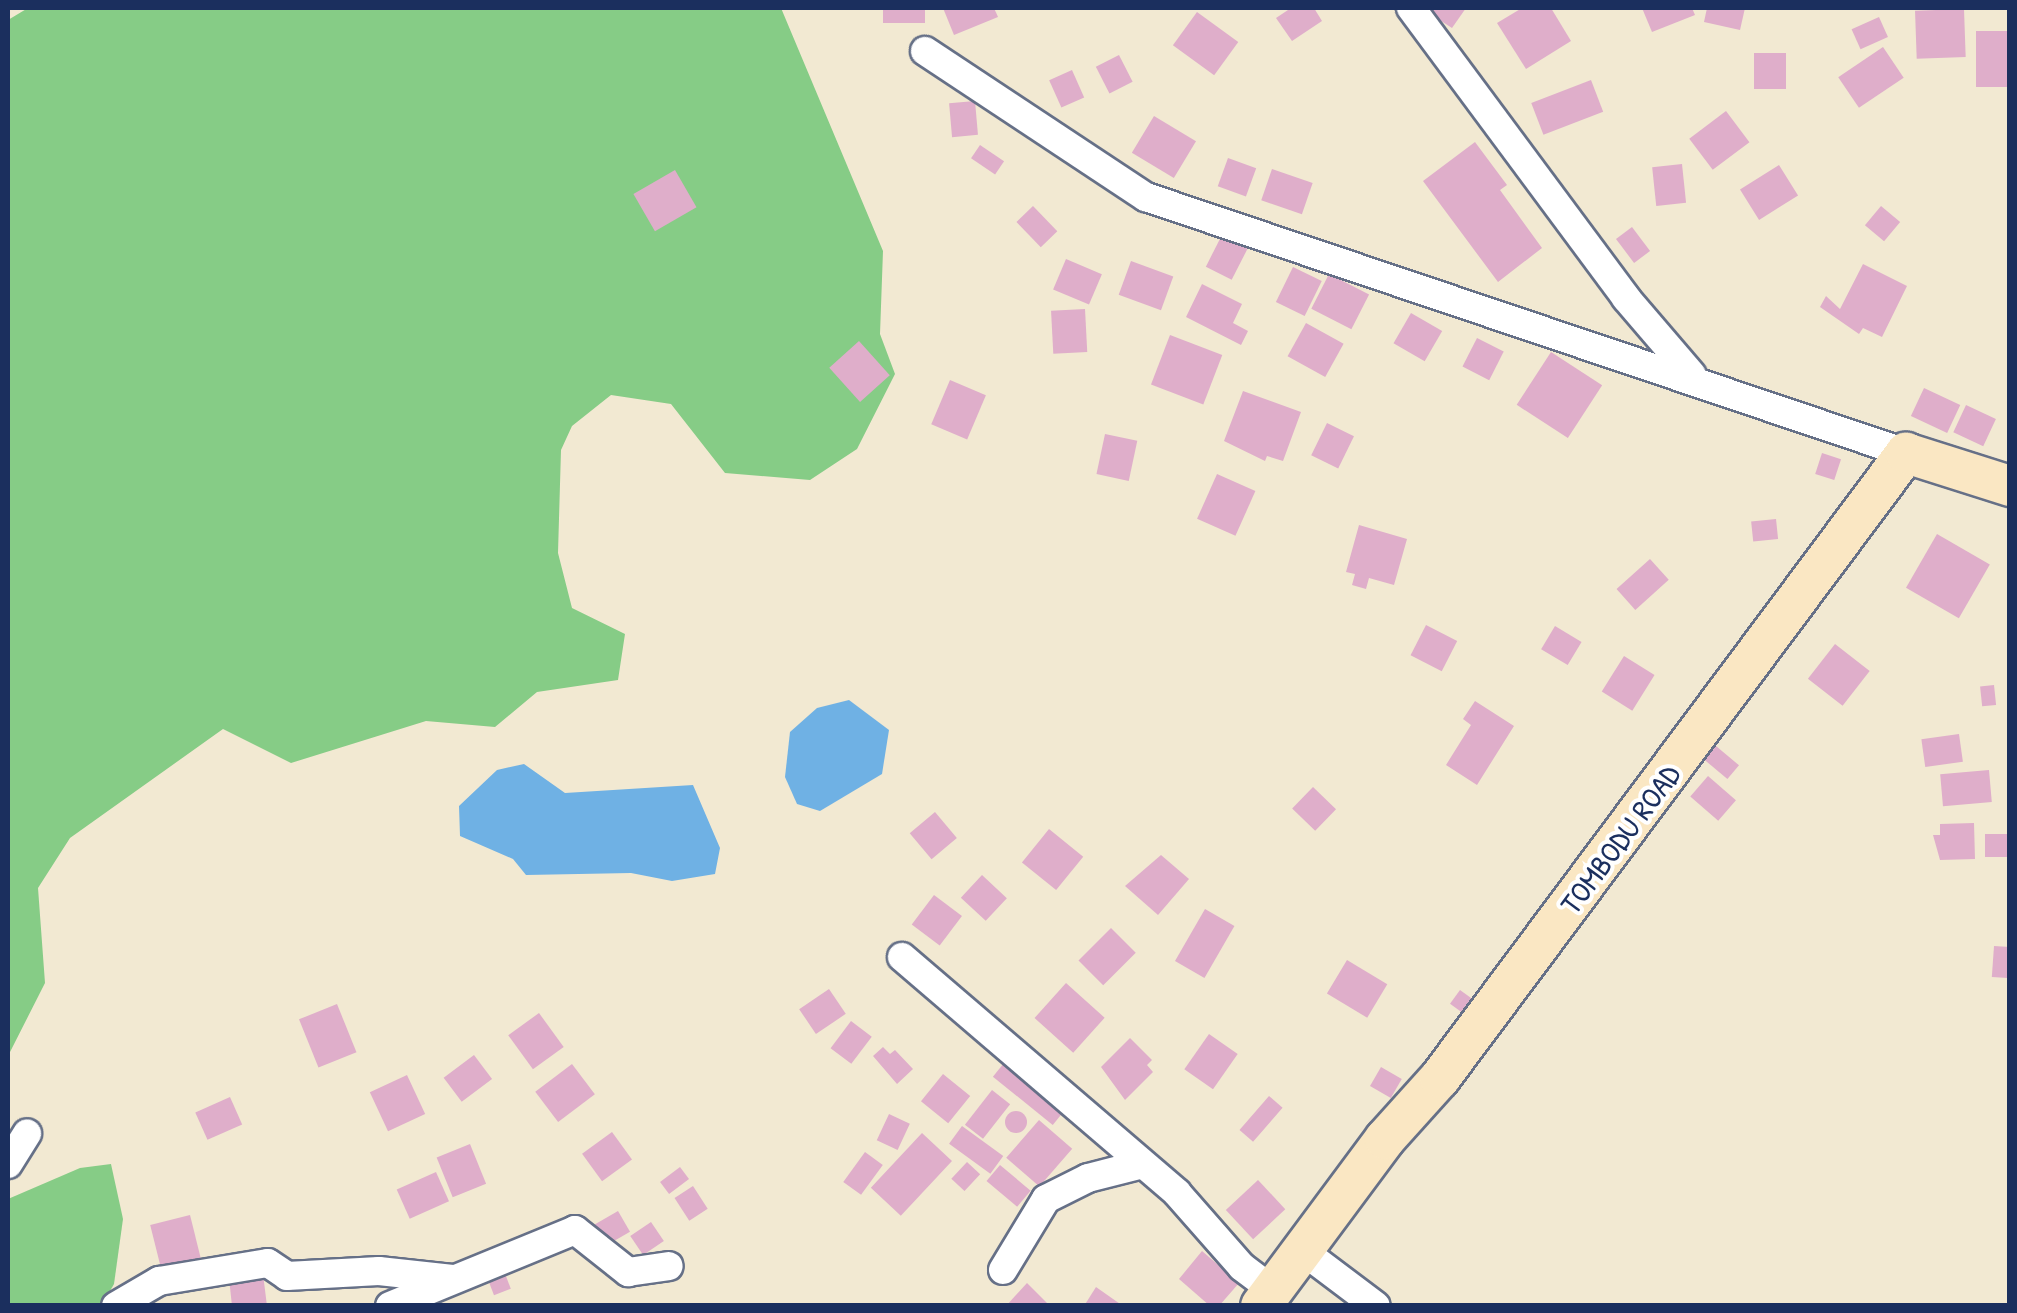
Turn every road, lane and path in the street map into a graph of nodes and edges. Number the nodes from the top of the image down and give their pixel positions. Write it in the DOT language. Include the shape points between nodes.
graph roads {
  1 [pos="1411,8"];
  2 [pos="925,50"];
  3 [pos="1694,376"];
  4 [pos="1906,452"];
  5 [pos="2005,477"];
  6 [pos="902,956"];
  7 [pos="27,1134"];
  8 [pos="8,1164"];
  9 [pos="1139,1164"];
  10 [pos="1303,1251"];
  11 [pos="668,1266"];
  12 [pos="1003,1270"];
  13 [pos="453,1280"];
  14 [pos="1266,1298"];
  15 [pos="116,1306"];
  16 [pos="390,1306"];
  17 [pos="1376,1306"];
  1 -- 3 [label="street" via="1626,298"];
  2 -- 3 [label="street" via="1146,197"];
  3 -- 4 [label="street"];
  4 -- 5 [label="main road"];
  4 -- 10 [label="main road, TOMBODU ROAD"];
  6 -- 9 [label="street"];
  7 -- 8 [label="street"];
  9 -- 12 [label="street" via="1088,1178 1046,1200"];
  9 -- 14 [label="street" via="1178,1192"];
  10 -- 14 [label="main road, TOMBODU ROAD"];
  10 -- 17 [label="street"];
  11 -- 13 [label="street" via="628,1272 575,1230"];
  13 -- 15 [label="street" via="379,1271 287,1276 268,1264 158,1281"];
  13 -- 16 [label="street"];
}
